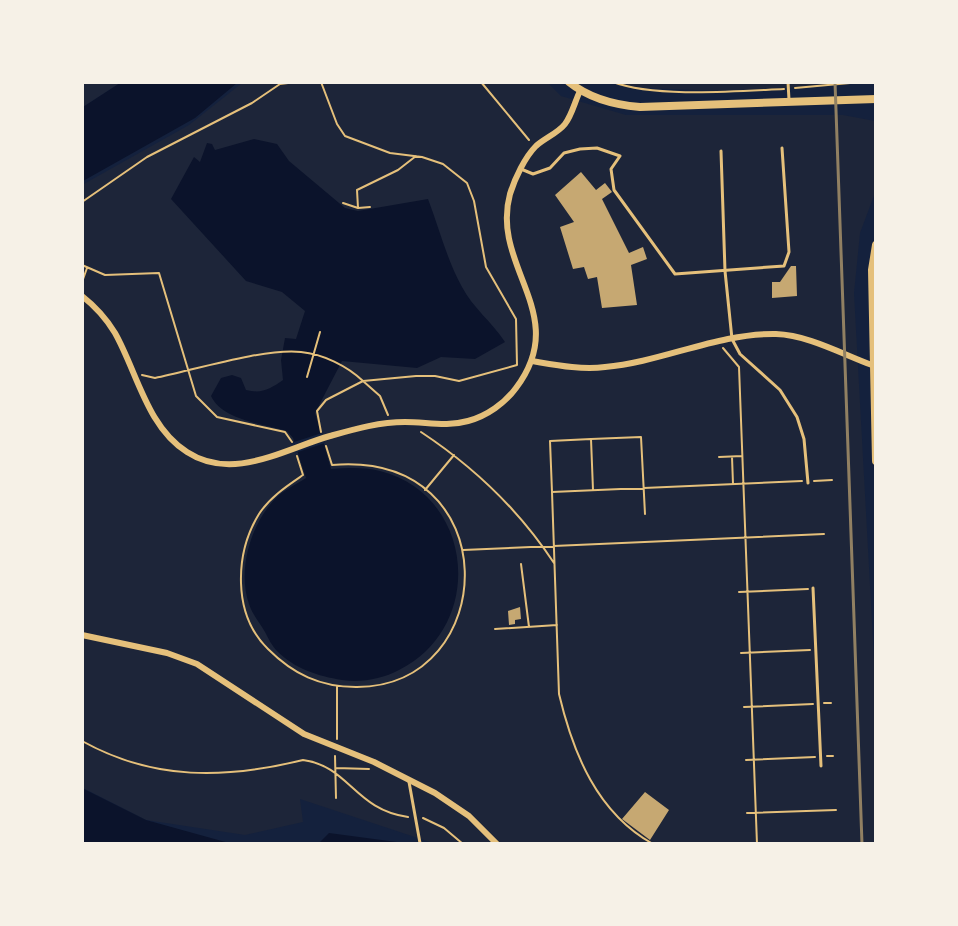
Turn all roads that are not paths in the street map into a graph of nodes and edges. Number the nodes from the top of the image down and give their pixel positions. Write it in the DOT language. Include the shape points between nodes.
graph roads {
  1 [pos="569,82"];
  2 [pos="788,82"];
  3 [pos="580,91"];
  4 [pos="876,93"];
  5 [pos="860,99"];
  6 [pos="876,100"];
  7 [pos="789,102"];
  8 [pos="782,148"];
  9 [pos="721,151"];
  10 [pos="521,169"];
  11 [pos="876,245"];
  12 [pos="725,271"];
  13 [pos="874,293"];
  14 [pos="82,296"];
  15 [pos="732,339"];
  16 [pos="532,361"];
  17 [pos="872,365"];
  18 [pos="876,460"];
  19 [pos="808,482"];
  20 [pos="813,588"];
  21 [pos="82,635"];
  22 [pos="821,766"];
  23 [pos="409,780"];
  24 [pos="420,843"];
  25 [pos="497,843"];
  1 -- 3 [label="main road"];
  2 -- 7 [label="lane"];
  3 -- 7 [label="main road" via="609,102 640,107"];
  3 -- 10 [label="street" via="565,124 535,147"];
  4 -- 5 [label="main road"];
  5 -- 6 [label="main road"];
  5 -- 7 [label="main road"];
  8 -- 12 [label="lane" via="789,252 784,266"];
  9 -- 12 [label="lane"];
  10 -- 12 [label="lane" via="533,174 550,168 564,153 580,149 597,148 620,156 611,170 614,190 675,274"];
  10 -- 16 [label="street" via="510,194 507,219 510,247 534,306 536,334"];
  11 -- 13 [label="main road"];
  12 -- 15 [label="lane"];
  13 -- 17 [label="main road"];
  14 -- 16 [label="street" via="99,310 115,333 155,418 187,453 206,461 234,465 257,461 374,424 445,425 470,421 493,410 511,395"];
  15 -- 16 [label="street" via="608,367"];
  15 -- 17 [label="street" via="776,334 798,337"];
  15 -- 19 [label="lane" via="740,354 780,390 797,417 804,439"];
  17 -- 18 [label="main road"];
  20 -- 22 [label="lane"];
  21 -- 23 [label="street" via="167,653 198,664 304,734"];
  23 -- 24 [label="lane"];
  23 -- 25 [label="street" via="469,816"];
}
